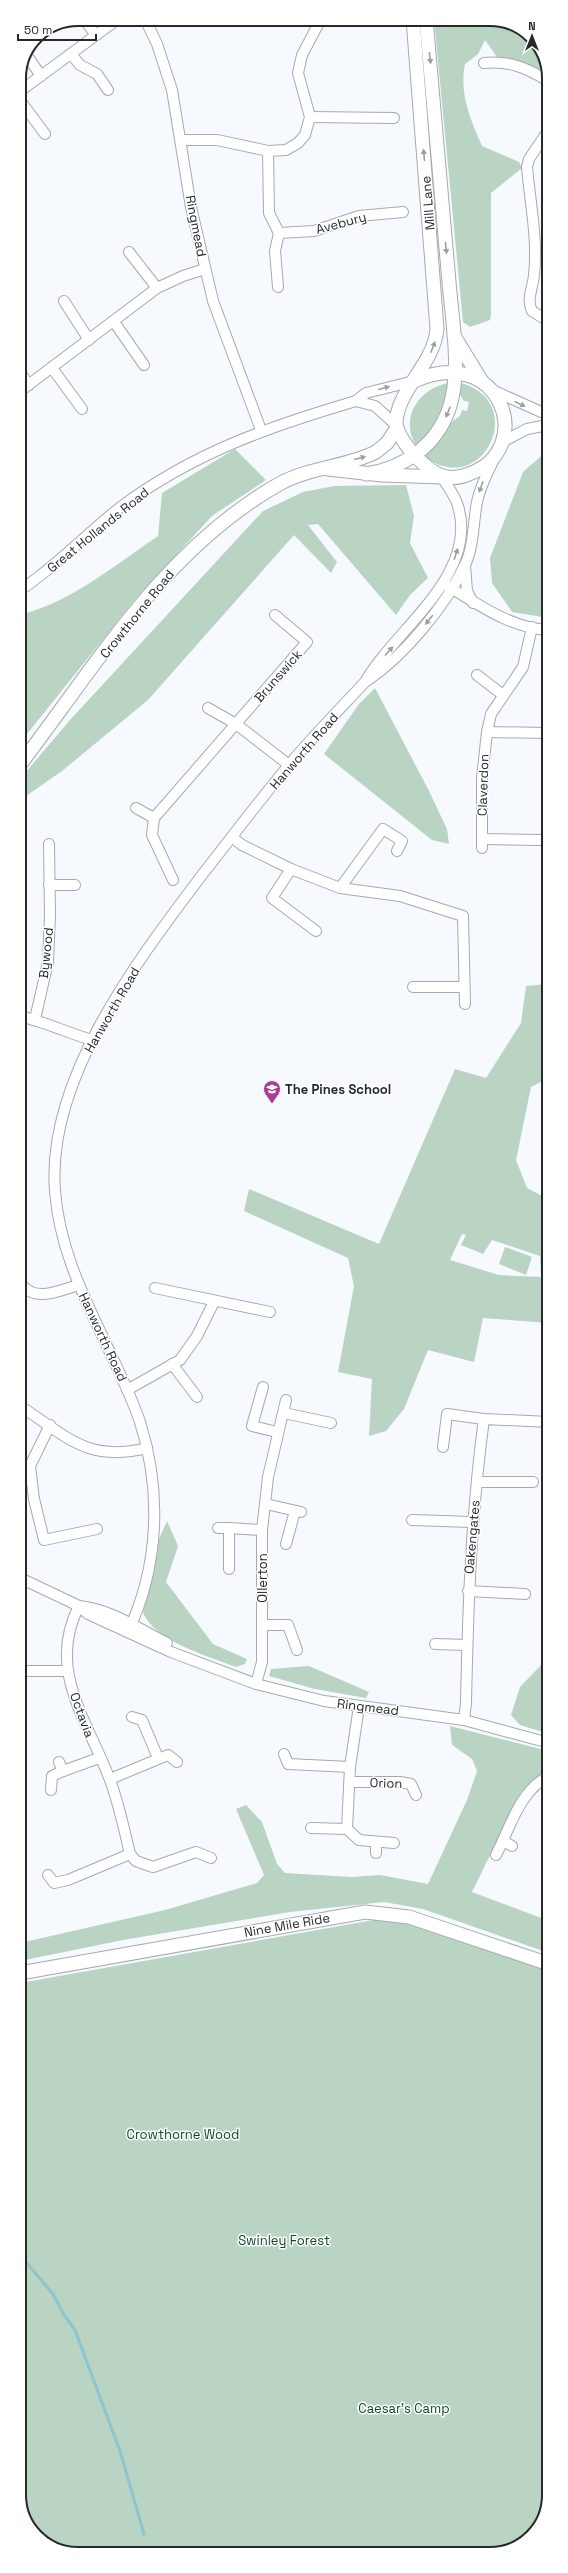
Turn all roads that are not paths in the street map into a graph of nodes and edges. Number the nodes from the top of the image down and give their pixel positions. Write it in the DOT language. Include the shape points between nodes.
graph roads {
  1 [pos="89,26"];
  2 [pos="107,26"];
  3 [pos="148,26"];
  4 [pos="318,26"];
  5 [pos="414,26"];
  6 [pos="427,26"];
  7 [pos="95,34"];
  8 [pos="70,54"];
  9 [pos="30,59"];
  10 [pos="484,63"];
  11 [pos="41,76"];
  12 [pos="542,78"];
  13 [pos="26,87"];
  14 [pos="108,90"];
  15 [pos="26,108"];
  16 [pos="310,117"];
  17 [pos="394,118"];
  18 [pos="45,134"];
  19 [pos="181,140"];
  20 [pos="542,140"];
  21 [pos="268,151"];
  22 [pos="403,212"];
  23 [pos="279,233"];
  24 [pos="129,252"];
  25 [pos="205,269"];
  26 [pos="278,287"];
  27 [pos="156,288"];
  28 [pos="64,301"];
  29 [pos="542,317"];
  30 [pos="114,322"];
  31 [pos="454,334"];
  32 [pos="90,340"];
  33 [pos="144,365"];
  34 [pos="52,368"];
  35 [pos="454,374"];
  36 [pos="481,380"];
  37 [pos="26,381"];
  38 [pos="414,381"];
  39 [pos="29,385"];
  40 [pos="26,387"];
  41 [pos="492,390"];
  42 [pos="356,401"];
  43 [pos="82,409"];
  44 [pos="542,413"];
  45 [pos="396,426"];
  46 [pos="542,426"];
  47 [pos="261,430"];
  48 [pos="502,442"];
  49 [pos="416,455"];
  50 [pos="495,456"];
  51 [pos="322,469"];
  52 [pos="366,474"];
  53 [pos="442,477"];
  54 [pos="465,565"];
  55 [pos="447,585"];
  56 [pos="26,586"];
  57 [pos="473,603"];
  58 [pos="274,615"];
  59 [pos="532,628"];
  60 [pos="542,629"];
  61 [pos="477,675"];
  62 [pos="503,695"];
  63 [pos="208,708"];
  64 [pos="236,724"];
  65 [pos="487,732"];
  66 [pos="542,733"];
  67 [pos="26,757"];
  68 [pos="289,765"];
  69 [pos="136,808"];
  70 [pos="154,818"];
  71 [pos="232,837"];
  72 [pos="541,840"];
  73 [pos="49,844"];
  74 [pos="397,851"];
  75 [pos="291,870"];
  76 [pos="173,880"];
  77 [pos="49,885"];
  78 [pos="75,885"];
  79 [pos="340,888"];
  80 [pos="316,930"];
  81 [pos="413,987"];
  82 [pos="464,987"];
  83 [pos="465,1004"];
  84 [pos="26,1017"];
  85 [pos="35,1019"];
  86 [pos="92,1040"];
  87 [pos="78,1285"];
  88 [pos="26,1287"];
  89 [pos="156,1288"];
  90 [pos="214,1302"];
  91 [pos="270,1312"];
  92 [pos="172,1364"];
  93 [pos="263,1387"];
  94 [pos="127,1390"];
  95 [pos="197,1398"];
  96 [pos="286,1400"];
  97 [pos="26,1410"];
  98 [pos="284,1413"];
  99 [pos="484,1419"];
  100 [pos="542,1422"];
  101 [pos="331,1423"];
  102 [pos="50,1425"];
  103 [pos="277,1432"];
  104 [pos="443,1447"];
  105 [pos="147,1448"];
  106 [pos="30,1479"];
  107 [pos="26,1480"];
  108 [pos="477,1482"];
  109 [pos="533,1482"];
  110 [pos="266,1504"];
  111 [pos="412,1520"];
  112 [pos="472,1522"];
  113 [pos="218,1528"];
  114 [pos="229,1528"];
  115 [pos="97,1529"];
  116 [pos="262,1530"];
  117 [pos="286,1544"];
  118 [pos="229,1570"];
  119 [pos="26,1581"];
  120 [pos="468,1591"];
  121 [pos="525,1594"];
  122 [pos="79,1606"];
  123 [pos="262,1626"];
  124 [pos="130,1628"];
  125 [pos="435,1644"];
  126 [pos="467,1645"];
  127 [pos="297,1650"];
  128 [pos="26,1671"];
  129 [pos="68,1671"];
  130 [pos="256,1684"];
  131 [pos="359,1706"];
  132 [pos="132,1717"];
  133 [pos="464,1720"];
  134 [pos="542,1741"];
  135 [pos="284,1754"];
  136 [pos="99,1758"];
  137 [pos="158,1758"];
  138 [pos="177,1762"];
  139 [pos="350,1767"];
  140 [pos="110,1779"];
  141 [pos="542,1779"];
  142 [pos="350,1782"];
  143 [pos="51,1790"];
  144 [pos="416,1795"];
  145 [pos="311,1828"];
  146 [pos="347,1830"];
  147 [pos="376,1843"];
  148 [pos="394,1843"];
  149 [pos="376,1853"];
  150 [pos="130,1854"];
  151 [pos="496,1855"];
  152 [pos="211,1858"];
  153 [pos="48,1875"];
  154 [pos="542,1962"];
  155 [pos="26,1972"];
  1 -- 7 [label="street"];
  2 -- 7 [label="street"];
  3 -- 19 [label="street, Ringmead" via="172,90"];
  4 -- 16 [label="street" via="302,55 298,73"];
  38 -- 5 [label="main road, Mill Lane, one-way" via="433,346 437,321"];
  6 -- 31 [label="main road, Mill Lane, one-way"];
  7 -- 8 [label="street"];
  8 -- 11 [label="street"];
  8 -- 14 [label="street" via="80,65 97,74"];
  9 -- 11 [label="street"];
  10 -- 12 [label="street" via="500,61 522,67"];
  11 -- 13 [label="street"];
  15 -- 18 [label="street"];
  16 -- 17 [label="street"];
  16 -- 21 [label="street" via="306,135 298,143 286,150"];
  19 -- 21 [label="street" via="217,140"];
  19 -- 25 [label="street, Ringmead" via="191,207"];
  20 -- 29 [label="street" via="527,167 534,250 534,276 529,300 532,311"];
  21 -- 23 [label="street" via="269,213"];
  22 -- 23 [label="street, Avebury" via="359,216 314,230"];
  23 -- 26 [label="street" via="275,251"];
  24 -- 27 [label="street"];
  25 -- 27 [label="street"];
  25 -- 47 [label="street, Ringmead" via="221,326"];
  27 -- 30 [label="street"];
  28 -- 32 [label="street"];
  30 -- 32 [label="street"];
  30 -- 33 [label="street"];
  31 -- 35 [label="main road, Mill Lane"];
  31 -- 36 [label="main road, Mill Lane"];
  32 -- 34 [label="street"];
  34 -- 39 [label="street"];
  34 -- 43 [label="street"];
  35 -- 36 [label="main road" via="470,375"];
  35 -- 38 [label="main road"];
  35 -- 49 [label="main road, Mill Lane, one-way" via="453,396 445,419 431,440"];
  36 -- 41 [label="main road"];
  37 -- 39 [label="street"];
  42 -- 38 [label="street, Great Hollands Road, one-way" via="366,393"];
  38 -- 45 [label="main road, Mill Lane" via="400,407"];
  39 -- 40 [label="street"];
  41 -- 44 [label="street, one-way"];
  41 -- 48 [label="main road" via="504,414"];
  42 -- 45 [label="street" via="375,406"];
  42 -- 47 [label="street, Great Hollands Road"];
  45 -- 49 [label="main road"];
  51 -- 45 [label="main road, Crowthorne Road, one-way" via="376,452 387,443"];
  46 -- 48 [label="street" via="527,429"];
  47 -- 56 [label="street, Great Hollands Road" via="200,457 164,478 122,507"];
  48 -- 50 [label="main road"];
  49 -- 52 [label="main road, Crowthorne Road" via="391,469"];
  49 -- 53 [label="main road"];
  50 -- 53 [label="main road, Crowthorne Road" via="471,474"];
  50 -- 54 [label="street, Hanworth Road, one-way" via="478,497 471,546"];
  51 -- 52 [label="main road, Crowthorne Road"];
  51 -- 67 [label="main road, Crowthorne Road" via="292,478 258,496 218,525 171,570 135,613"];
  52 -- 53 [label="main road, Crowthorne Road"];
  55 -- 53 [label="street, Hanworth Road, one-way" via="460,530 457,504"];
  54 -- 55 [label="street, Hanworth Road"];
  54 -- 57 [label="street" via="468,591"];
  55 -- 57 [label="street"];
  55 -- 68 [label="street, Hanworth Road" via="373,668 365,682"];
  57 -- 59 [label="street"];
  58 -- 64 [label="street, Brunswick" via="307,642"];
  59 -- 60 [label="street"];
  59 -- 62 [label="street, Claverdon" via="523,667"];
  61 -- 62 [label="street"];
  62 -- 65 [label="street, Claverdon" via="491,714"];
  63 -- 64 [label="street"];
  64 -- 68 [label="street"];
  64 -- 70 [label="street, Brunswick"];
  65 -- 66 [label="street"];
  65 -- 72 [label="street, Claverdon" via="482,778 482,843"];
  68 -- 71 [label="street, Hanworth Road"];
  69 -- 70 [label="street"];
  70 -- 76 [label="street" via="152,835"];
  71 -- 75 [label="street" via="242,845"];
  71 -- 86 [label="street, Hanworth Road" via="154,938"];
  73 -- 77 [label="street, Bywood"];
  74 -- 79 [label="street" via="402,842 383,829"];
  75 -- 79 [label="street"];
  75 -- 80 [label="street" via="272,898"];
  77 -- 78 [label="street"];
  77 -- 85 [label="street, Bywood" via="48,962"];
  79 -- 82 [label="street" via="400,896 467,917"];
  81 -- 82 [label="street"];
  82 -- 83 [label="street"];
  84 -- 85 [label="street"];
  85 -- 86 [label="street"];
  86 -- 87 [label="street, Hanworth Road" via="65,1104 54,1176 61,1233"];
  87 -- 88 [label="street" via="46,1295"];
  87 -- 94 [label="street, Hanworth Road"];
  89 -- 90 [label="street"];
  90 -- 91 [label="street"];
  90 -- 92 [label="street" via="197,1336 180,1360"];
  92 -- 94 [label="street"];
  92 -- 95 [label="street"];
  93 -- 103 [label="street" via="252,1426"];
  94 -- 105 [label="street, Hanworth Road"];
  96 -- 98 [label="street, Ollerton"];
  97 -- 102 [label="street"];
  98 -- 101 [label="street"];
  98 -- 103 [label="street, Ollerton"];
  99 -- 100 [label="street"];
  99 -- 104 [label="street" via="447,1414"];
  99 -- 108 [label="street, Oakengates"];
  102 -- 105 [label="street" via="74,1442 105,1454 128,1453"];
  102 -- 106 [label="street" via="30,1466"];
  103 -- 110 [label="street, Ollerton"];
  105 -- 124 [label="street, Hanworth Road" via="154,1504 153,1553 144,1594"];
  106 -- 107 [label="street"];
  106 -- 115 [label="street" via="44,1540"];
  108 -- 109 [label="street"];
  108 -- 112 [label="street, Oakengates"];
  110 -- 116 [label="street, Ollerton"];
  110 -- 117 [label="street, Ollerton" via="298,1511"];
  111 -- 112 [label="street"];
  112 -- 120 [label="street, Oakengates"];
  113 -- 114 [label="street"];
  114 -- 116 [label="street"];
  114 -- 118 [label="street"];
  116 -- 123 [label="street, Ollerton"];
  119 -- 122 [label="street, Ringmead"];
  120 -- 121 [label="street"];
  120 -- 126 [label="street, Oakengates"];
  122 -- 124 [label="street, Ringmead" via="88,1614"];
  122 -- 129 [label="street, Octavia" via="68,1630"];
  123 -- 127 [label="street" via="288,1625"];
  123 -- 130 [label="street, Ollerton" via="262,1662"];
  124 -- 130 [label="street, Ringmead" via="171,1652"];
  125 -- 126 [label="street"];
  126 -- 133 [label="street, Oakengates"];
  128 -- 129 [label="street"];
  129 -- 136 [label="street, Octavia" via="80,1716"];
  130 -- 131 [label="street, Ringmead" via="324,1701"];
  131 -- 133 [label="street, Ringmead"];
  131 -- 139 [label="street"];
  132 -- 137 [label="street" via="142,1720"];
  133 -- 134 [label="street, Ringmead"];
  135 -- 139 [label="street" via="288,1764"];
  136 -- 140 [label="street, Octavia"];
  136 -- 143 [label="street" via="61,1766 52,1776"];
  137 -- 138 [label="street" via="168,1756"];
  137 -- 140 [label="street"];
  139 -- 142 [label="street"];
  140 -- 150 [label="street, Octavia"];
  141 -- 151 [label="street" via="531,1788 508,1843"];
  142 -- 144 [label="street, Orion" via="411,1784"];
  142 -- 146 [label="street"];
  145 -- 146 [label="street"];
  146 -- 147 [label="street" via="359,1840"];
  147 -- 148 [label="street"];
  147 -- 149 [label="street"];
  150 -- 152 [label="street" via="136,1861 153,1867 196,1852"];
  150 -- 153 [label="street" via="68,1880 54,1883"];
  154 -- 155 [label="main road, Nine Mile Ride" via="409,1917 365,1912"];
}
